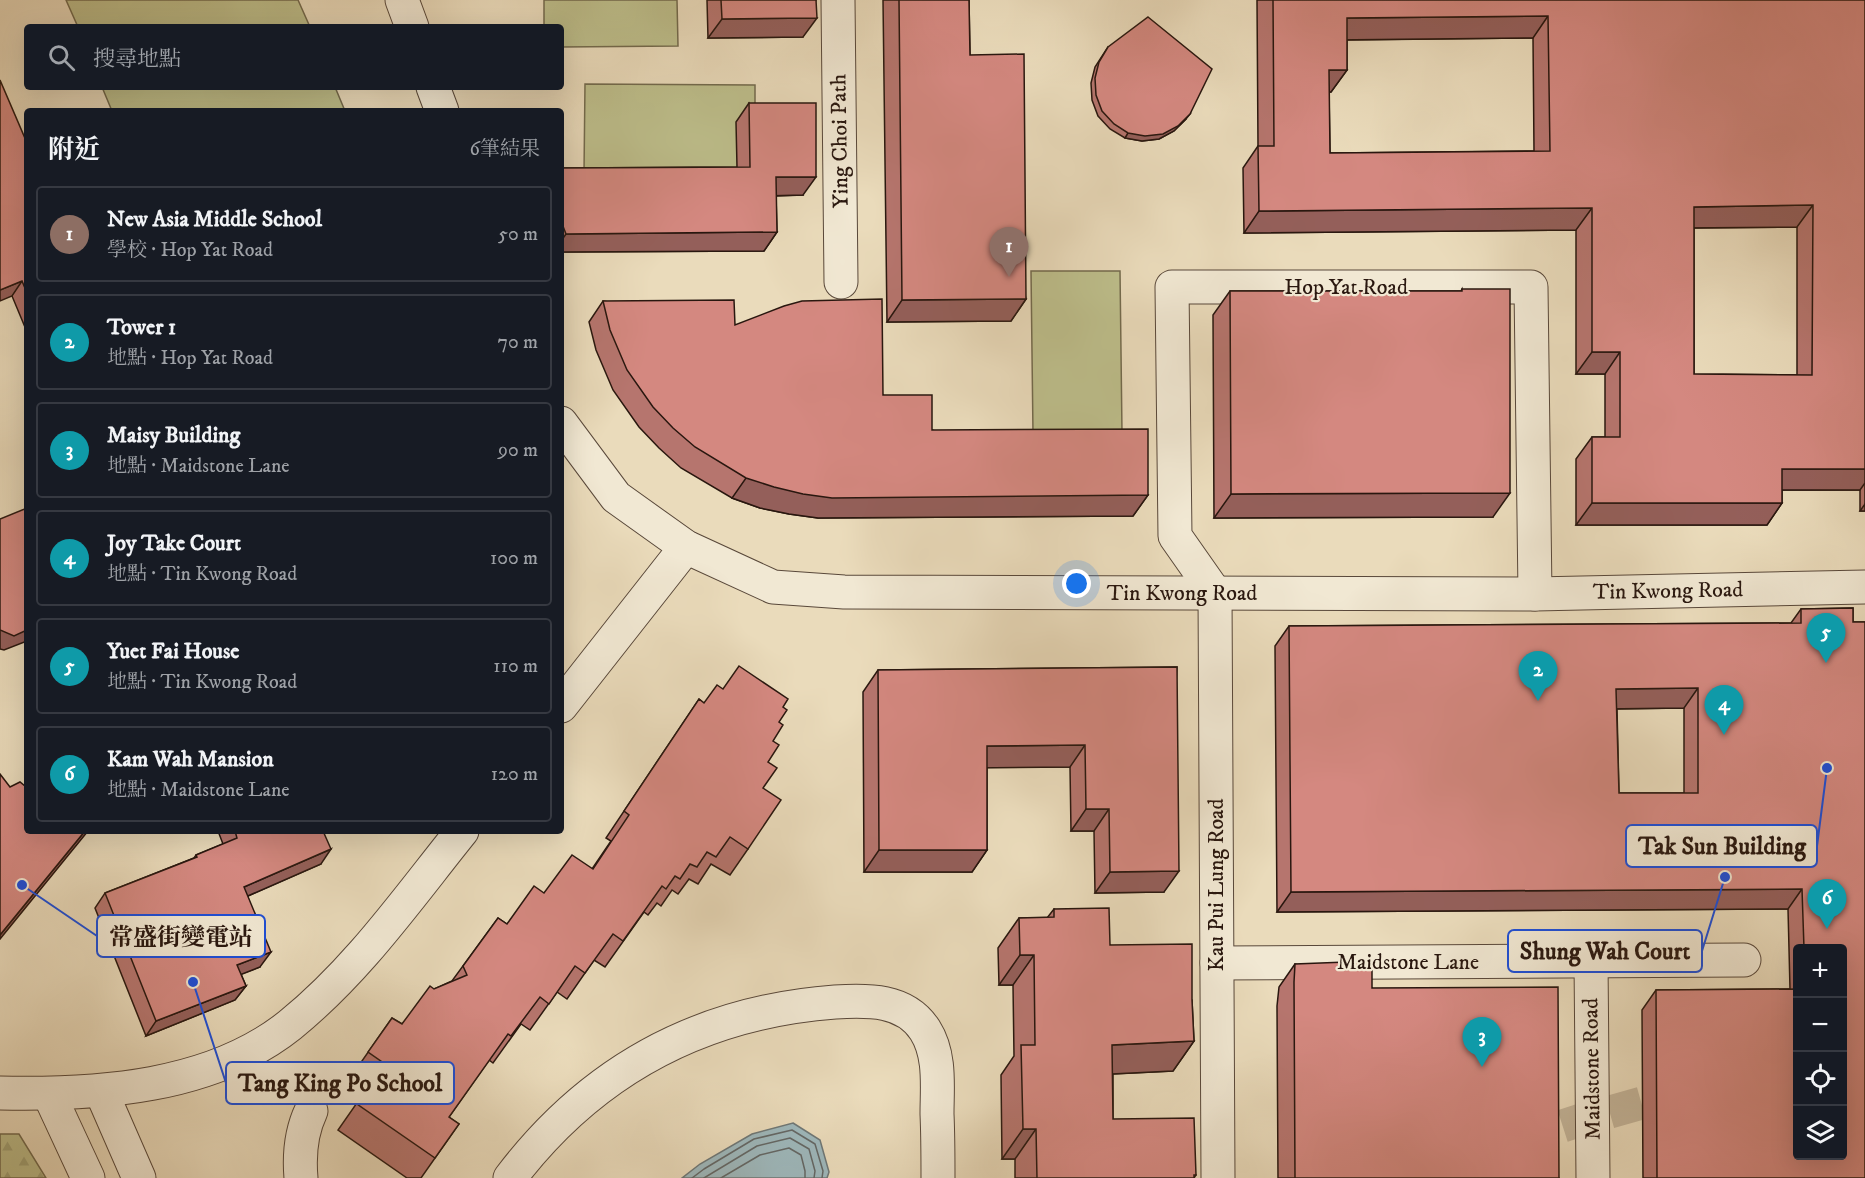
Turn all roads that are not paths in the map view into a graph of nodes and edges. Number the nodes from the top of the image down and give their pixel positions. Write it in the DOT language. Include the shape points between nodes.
graph roads {
  1 [pos="402,0"];
  2 [pos="838,0"];
  3 [pos="411,24"];
  4 [pos="434,90"];
  5 [pos="441,108"];
  6 [pos="842,282"];
  7 [pos="564,427"];
  8 [pos="687,547"];
  9 [pos="1865,587"];
  10 [pos="1215,593"];
  11 [pos="1535,594"];
  12 [pos="564,702"];
  13 [pos="460,834"];
  14 [pos="1744,960"];
  15 [pos="1592,961"];
  16 [pos="1217,963"];
  17 [pos="101,1091"];
  18 [pos="0,1093"];
  19 [pos="49,1094"];
  20 [pos="311,1111"];
  21 [pos="88,1178"];
  22 [pos="139,1178"];
  23 [pos="301,1178"];
  24 [pos="510,1178"];
  25 [pos="938,1178"];
  26 [pos="1218,1178"];
  27 [pos="1593,1178"];
  1 -- 3 [label="street"];
  2 -- 6 [label="street, Ying Choi Path"];
  4 -- 5 [label="street"];
  7 -- 8 [label="street, Tin Kwong Road" via="616,497"];
  8 -- 10 [label="street, Tin Kwong Road" via="773,587 844,592"];
  8 -- 12 [label="street"];
  9 -- 11 [label="street, Tin Kwong Road"];
  10 -- 11 [label="street, Tin Kwong Road"];
  10 -- 11 [label="street, Hop Yat Road" via="1175,536 1172,287 1531,287"];
  10 -- 16 [label="street, Kau Pui Lung Road"];
  13 -- 17 [label="street" via="367,950 289,1026 250,1051 205,1069"];
  14 -- 15 [label="street, Maidstone Lane"];
  15 -- 16 [label="street, Maidstone Lane"];
  15 -- 27 [label="street, Maidstone Road"];
  16 -- 26 [label="street, Kau Pui Lung Road"];
  17 -- 19 [label="street"];
  17 -- 22 [label="street"];
  18 -- 19 [label="street"];
  19 -- 21 [label="street"];
  20 -- 23 [label="street" via="304,1126"];
  24 -- 25 [label="street" via="573,1109 629,1066 659,1049 726,1022 772,1010 859,1000 899,1007 925,1029 933,1046 937,1068"];
}
